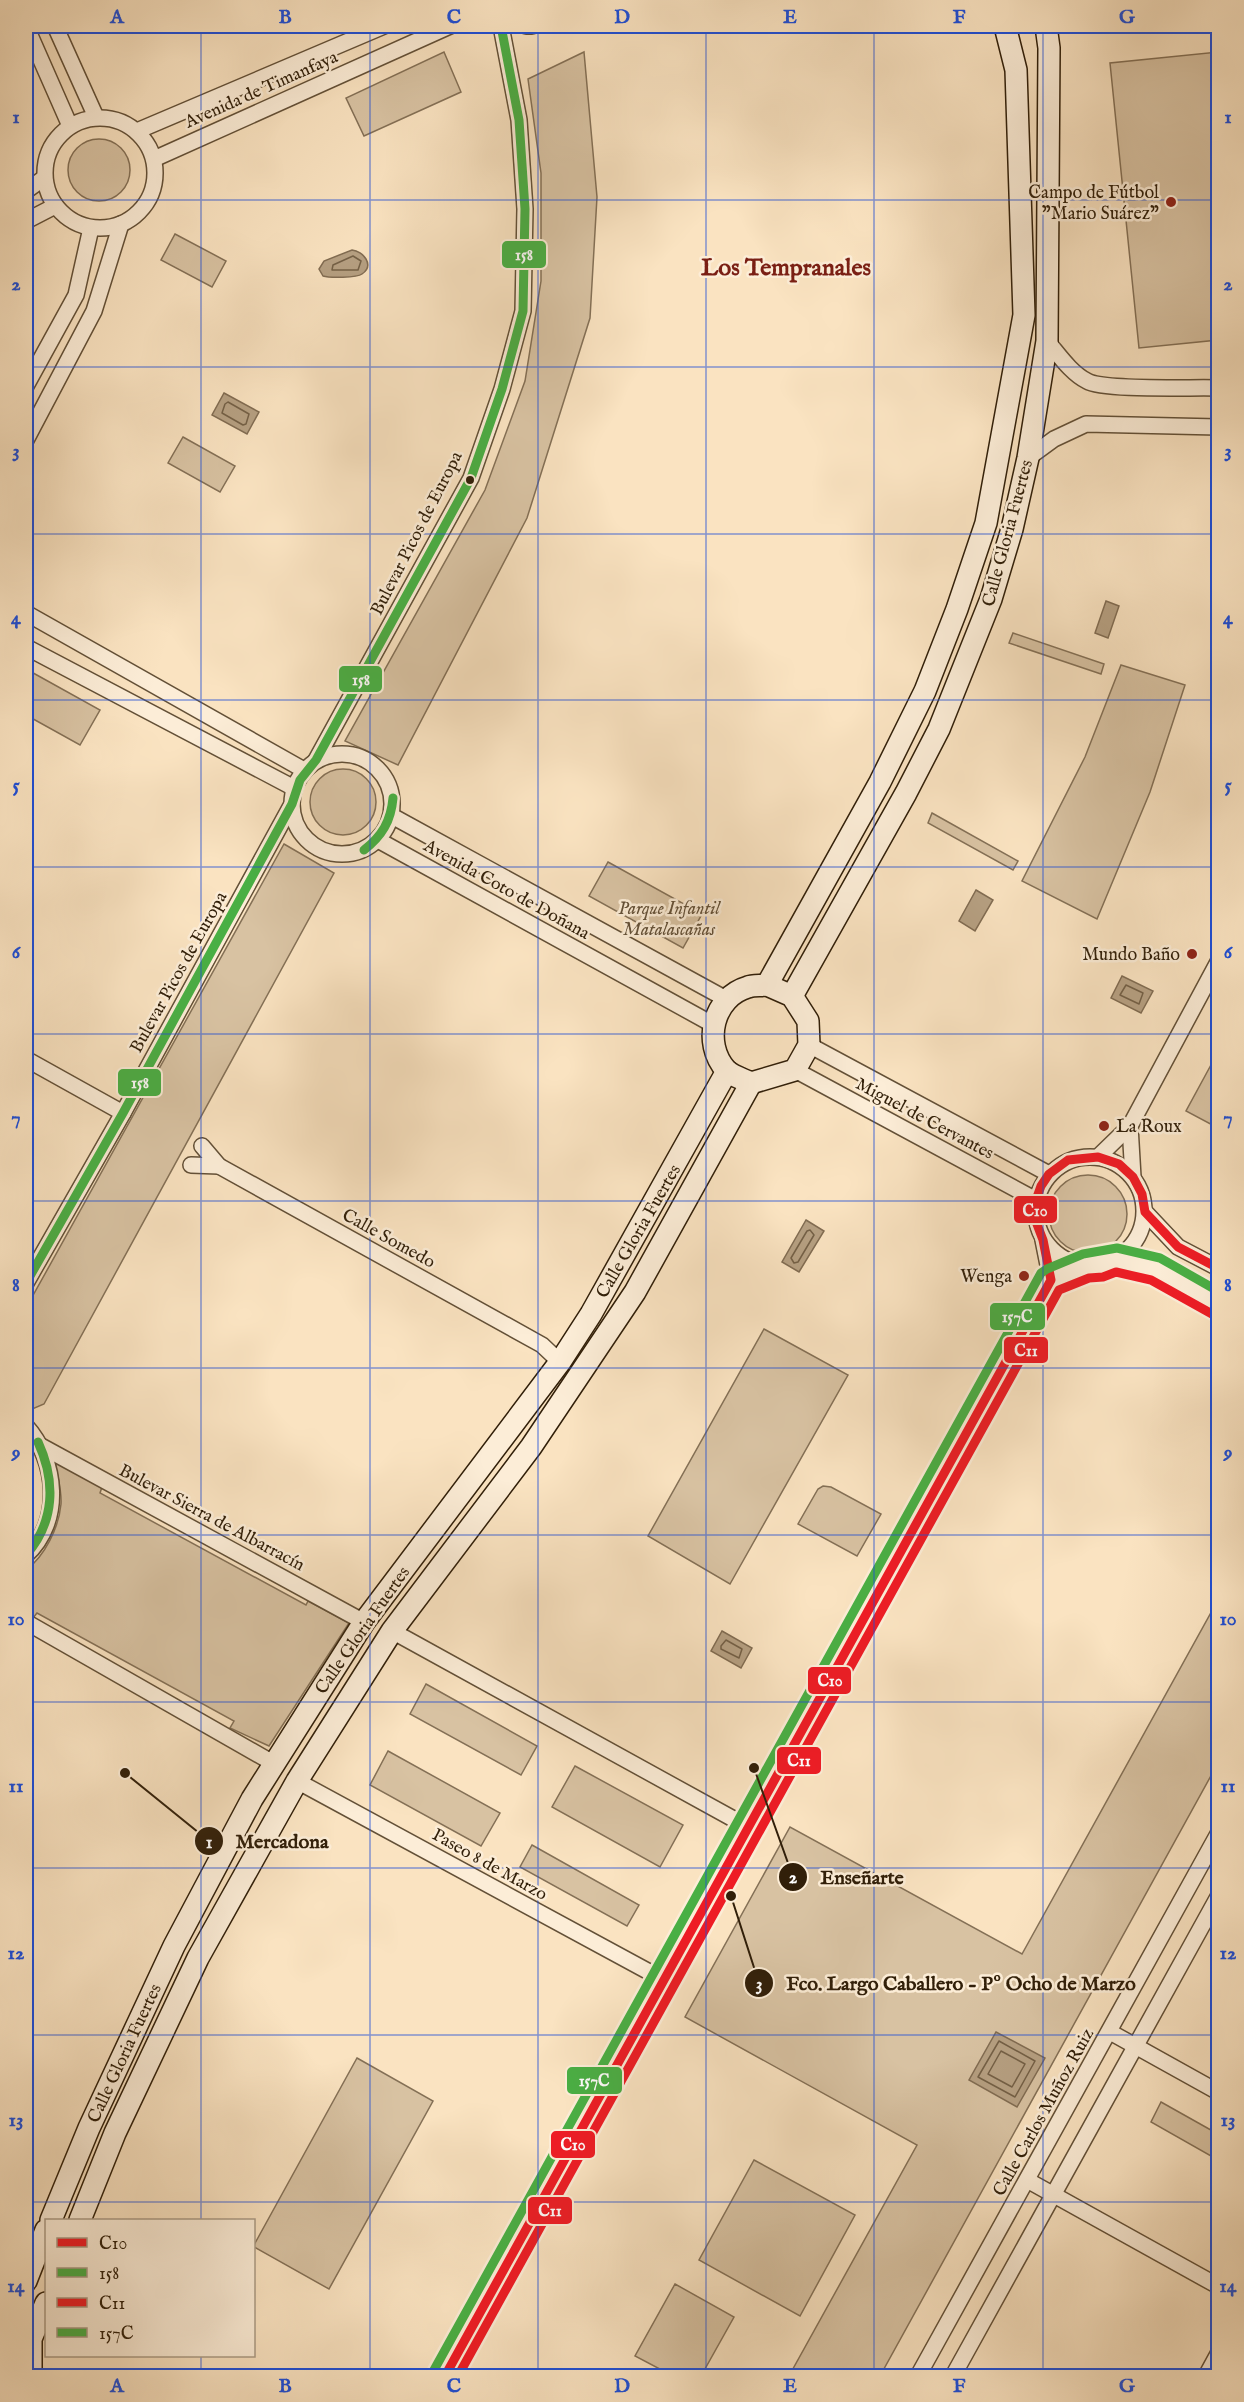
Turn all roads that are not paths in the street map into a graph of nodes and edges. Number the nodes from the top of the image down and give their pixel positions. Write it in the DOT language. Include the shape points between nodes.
graph roads {
  1 [pos="26,26"];
  2 [pos="56,26"];
  3 [pos="384,26"];
  4 [pos="450,26"];
  5 [pos="501,26"];
  6 [pos="526,26"];
  7 [pos="532,26"];
  8 [pos="1005,26"];
  9 [pos="1046,26"];
  10 [pos="96,117"];
  11 [pos="70,126"];
  12 [pos="138,131"];
  13 [pos="154,159"];
  14 [pos="44,178"];
  15 [pos="26,190"];
  16 [pos="55,206"];
  17 [pos="26,221"];
  18 [pos="121,224"];
  19 [pos="91,228"];
  20 [pos="1047,341"];
  21 [pos="26,387"];
  22 [pos="1218,388"];
  23 [pos="1218,427"];
  24 [pos="26,440"];
  25 [pos="1028,458"];
  26 [pos="26,613"];
  27 [pos="26,646"];
  28 [pos="310,765"];
  29 [pos="294,788"];
  30 [pos="292,804"];
  31 [pos="392,816"];
  32 [pos="378,840"];
  33 [pos="1218,962"];
  34 [pos="767,985"];
  35 [pos="792,996"];
  36 [pos="726,999"];
  37 [pos="712,1024"];
  38 [pos="809,1045"];
  39 [pos="26,1059"];
  40 [pos="795,1070"];
  41 [pos="727,1071"];
  42 [pos="751,1083"];
  43 [pos="123,1113"];
  44 [pos="1130,1126"];
  45 [pos="202,1146"];
  46 [pos="1098,1157"];
  47 [pos="191,1165"];
  48 [pos="219,1166"];
  49 [pos="1049,1174"];
  50 [pos="1133,1177"];
  51 [pos="1036,1200"];
  52 [pos="1145,1212"];
  53 [pos="1043,1240"];
  54 [pos="1115,1260"];
  55 [pos="1086,1266"];
  56 [pos="1218,1268"];
  57 [pos="1051,1280"];
  58 [pos="26,1283"];
  59 [pos="1218,1304"];
  60 [pos="572,1344"];
  61 [pos="542,1345"];
  62 [pos="560,1362"];
  63 [pos="26,1426"];
  64 [pos="41,1446"];
  65 [pos="26,1555"];
  66 [pos="26,1622"];
  67 [pos="364,1622"];
  68 [pos="392,1631"];
  69 [pos="273,1763"];
  70 [pos="297,1781"];
  71 [pos="748,1827"];
  72 [pos="1218,1834"];
  73 [pos="1218,1897"];
  74 [pos="664,1980"];
  75 [pos="1110,2032"];
  76 [pos="1136,2046"];
  77 [pos="1218,2092"];
  78 [pos="1028,2180"];
  79 [pos="1054,2194"];
  80 [pos="51,2219"];
  81 [pos="80,2219"];
  82 [pos="45,2233"];
  83 [pos="26,2281"];
  84 [pos="1218,2286"];
  85 [pos="45,2306"];
  86 [pos="1218,2354"];
  87 [pos="26,2373"];
  88 [pos="31,2376"];
  89 [pos="445,2376"];
  90 [pos="918,2376"];
  91 [pos="953,2376"];
  92 [pos="1206,2376"];
  1 -- 11 [label="street"];
  2 -- 10 [label="street"];
  3 -- 12 [label="street, Avenida de Timanfaya"];
  4 -- 13 [label="street, Avenida de Timanfaya"];
  5 -- 28 [label="street, Bulevar Picos de Europa" via="519,120 525,209 523,311 502,389 471,478"];
  6 -- 7 [label="street"];
  8 -- 34 [label="main road, Calle Gloria Fuertes" via="1016,70 1024,315 986,523 925,690 880,782"];
  9 -- 20 [label="main road, Calle Gloria Fuertes"];
  10 -- 11 [label="street"];
  10 -- 12 [label="street" via="118,120"];
  11 -- 14 [label="street" via="50,148"];
  12 -- 13 [label="street"];
  13 -- 18 [label="street" via="155,175 146,204"];
  14 -- 15 [label="street"];
  14 -- 16 [label="street"];
  16 -- 17 [label="street"];
  16 -- 19 [label="street" via="77,224"];
  18 -- 19 [label="street"];
  18 -- 24 [label="street" via="94,311"];
  19 -- 21 [label="street" via="76,295"];
  20 -- 22 [label="street" via="1088,382 1126,387"];
  20 -- 25 [label="main road, Calle Gloria Fuertes"];
  23 -- 25 [label="street" via="1086,424 1054,439"];
  25 -- 35 [label="main road, Calle Gloria Fuertes" via="992,599 939,729"];
  26 -- 28 [label="street"];
  27 -- 29 [label="street"];
  28 -- 29 [label="street"];
  28 -- 31 [label="street" via="346,753 380,769 393,798"];
  29 -- 30 [label="street"];
  30 -- 32 [label="street" via="299,830 317,848 339,854 364,850"];
  30 -- 43 [label="street, Bulevar Picos de Europa"];
  31 -- 32 [label="street"];
  31 -- 36 [label="street, Avenida Coto de Doñana"];
  32 -- 37 [label="street, Avenida Coto de Doñana"];
  33 -- 44 [label="street"];
  34 -- 35 [label="main road"];
  34 -- 36 [label="main road" via="748,987"];
  35 -- 38 [label="main road" via="808,1021"];
  36 -- 37 [label="main road"];
  37 -- 41 [label="main road" via="714,1052"];
  38 -- 40 [label="main road"];
  38 -- 49 [label="street, Miguel de Cervantes"];
  39 -- 43 [label="street"];
  40 -- 42 [label="main road"];
  40 -- 51 [label="street, Miguel de Cervantes"];
  41 -- 42 [label="main road"];
  41 -- 60 [label="main road, Calle Gloria Fuertes"];
  42 -- 68 [label="main road, Calle Gloria Fuertes" via="640,1283 603,1340 531,1447"];
  43 -- 58 [label="street, Bulevar Picos de Europa"];
  44 -- 46 [label="street"];
  44 -- 50 [label="street"];
  45 -- 48 [label="street, Calle Somedo"];
  46 -- 49 [label="street" via="1068,1160"];
  46 -- 50 [label="street" via="1119,1164"];
  47 -- 48 [label="street"];
  48 -- 61 [label="street, Calle Somedo"];
  49 -- 51 [label="street"];
  50 -- 52 [label="street"];
  51 -- 53 [label="street" via="1035,1219"];
  52 -- 54 [label="street" via="1136,1241"];
  52 -- 56 [label="street" via="1178,1246"];
  53 -- 55 [label="street" via="1062,1258"];
  53 -- 57 [label="street"];
  54 -- 55 [label="street"];
  54 -- 59 [label="street" via="1155,1269"];
  55 -- 57 [label="street"];
  57 -- 71 [label="street"];
  60 -- 61 [label="street"];
  60 -- 62 [label="main road, Calle Gloria Fuertes"];
  61 -- 62 [label="street, Calle Somedo"];
  62 -- 67 [label="main road, Calle Gloria Fuertes"];
  63 -- 64 [label="street"];
  64 -- 65 [label="street" via="50,1472 51,1500 45,1526"];
  64 -- 67 [label="street, Bulevar Sierra de Albarracín"];
  66 -- 69 [label="street"];
  67 -- 69 [label="main road, Calle Gloria Fuertes"];
  68 -- 70 [label="main road, Calle Gloria Fuertes"];
  68 -- 71 [label="street"];
  69 -- 80 [label="main road, Calle Gloria Fuertes" via="174,1946"];
  70 -- 74 [label="street, Paseo 8 de Marzo"];
  70 -- 81 [label="main road, Calle Gloria Fuertes" via="198,1958 115,2133"];
  71 -- 74 [label="street"];
  72 -- 75 [label="street, Calle Carlos Muñoz Ruiz"];
  73 -- 76 [label="street"];
  74 -- 89 [label="street"];
  75 -- 76 [label="street"];
  75 -- 78 [label="street, Calle Carlos Muñoz Ruiz"];
  76 -- 77 [label="street"];
  76 -- 79 [label="street"];
  78 -- 79 [label="street"];
  78 -- 90 [label="street, Calle Carlos Muñoz Ruiz"];
  79 -- 84 [label="street"];
  79 -- 91 [label="street"];
  82 -- 83 [label="main road"];
  85 -- 88 [label="main road" via="32,2339"];
  86 -- 92 [label="street"];
  87 -- 88 [label="main road"];
}
